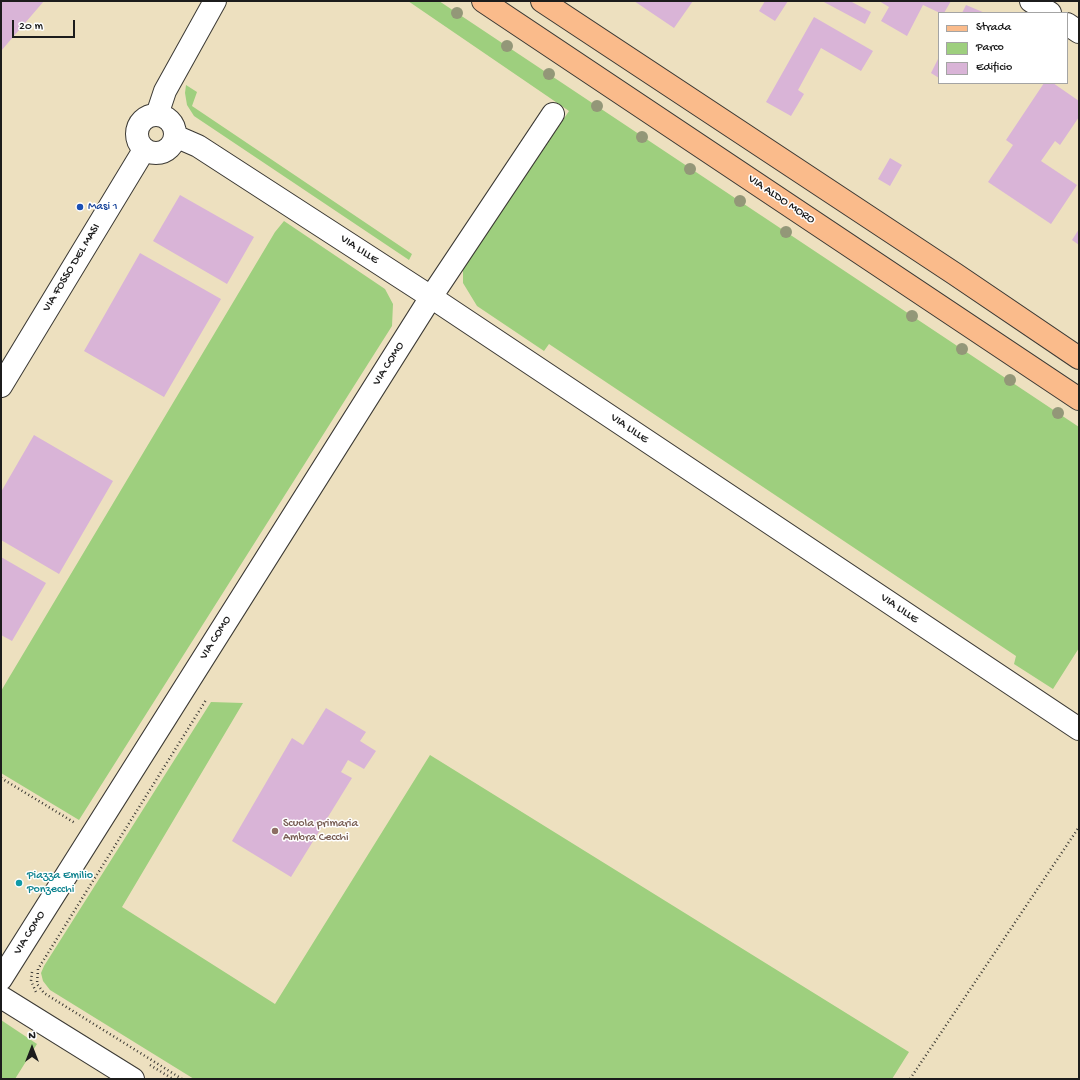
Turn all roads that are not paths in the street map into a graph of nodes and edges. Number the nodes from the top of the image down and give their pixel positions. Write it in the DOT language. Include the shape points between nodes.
graph roads {
  1 [pos="215,1"];
  2 [pos="483,1"];
  3 [pos="542,1"];
  4 [pos="1031,1"];
  5 [pos="1048,12"];
  6 [pos="1068,25"];
  7 [pos="1079,32"];
  8 [pos="553,114"];
  9 [pos="157,115"];
  10 [pos="175,136"];
  11 [pos="144,150"];
  12 [pos="431,297"];
  13 [pos="9,353"];
  14 [pos="1079,358"];
  15 [pos="1,386"];
  16 [pos="1079,399"];
  17 [pos="1079,729"];
  18 [pos="1,979"];
  19 [pos="1,997"];
  20 [pos="140,1071"];
  1 -- 9 [label="street" via="164,91"];
  2 -- 16 [label="main road, VIA ALDO MORO"];
  3 -- 14 [label="main road"];
  4 -- 5 [label="street"];
  6 -- 7 [label="street"];
  8 -- 12 [label="street, VIA COMO"];
  9 -- 10 [label="street" via="164,116 173,124"];
  9 -- 11 [label="street" via="145,118 137,127 137,140"];
  10 -- 11 [label="street" via="171,147 166,151 155,154"];
  10 -- 12 [label="street, VIA LILLE" via="198,146"];
  11 -- 13 [label="street, VIA FOSSO DEL MASI"];
  12 -- 17 [label="street, VIA LILLE"];
  12 -- 18 [label="street, VIA COMO"];
  13 -- 15 [label="street, VIA FOSSO DEL MASI"];
  19 -- 20 [label="street"];
}
